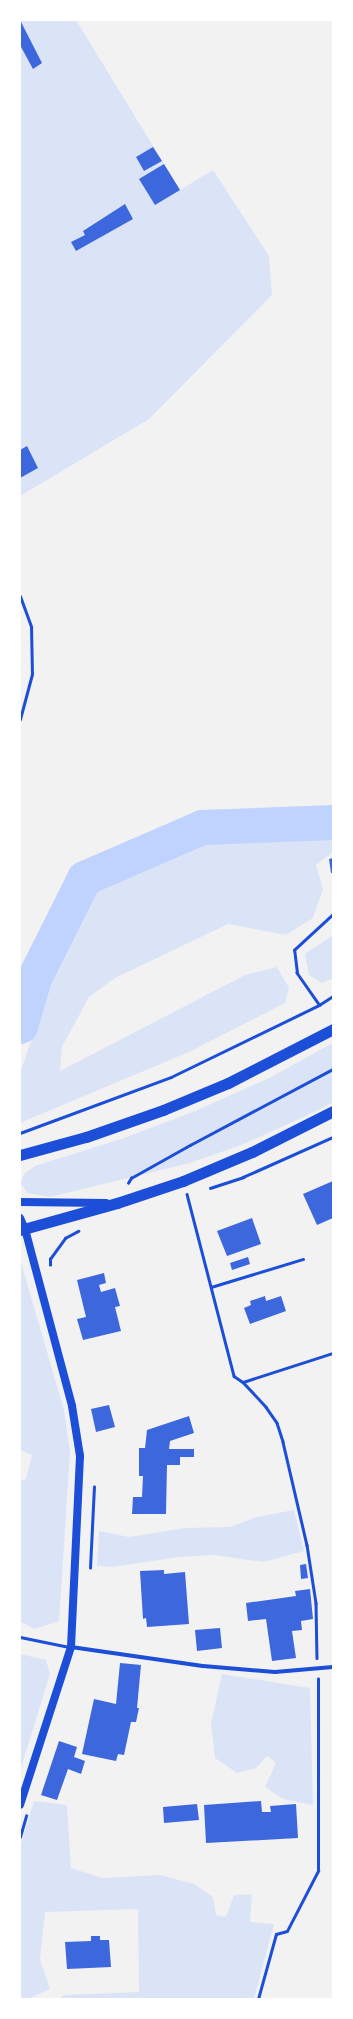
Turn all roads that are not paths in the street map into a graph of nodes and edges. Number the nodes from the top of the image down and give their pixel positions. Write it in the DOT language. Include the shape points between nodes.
graph roads {
  1 [pos="20,596"];
  2 [pos="20,719"];
  3 [pos="333,1029"];
  4 [pos="333,1111"];
  5 [pos="20,1155"];
  6 [pos="20,1202"];
  7 [pos="117,1203"];
  8 [pos="20,1218"];
  9 [pos="23,1229"];
  10 [pos="20,1637"];
  11 [pos="71,1647"];
  12 [pos="333,1668"];
  13 [pos="20,1805"];
  1 -- 2 [label="lane" via="31,628 32,674"];
  3 -- 5 [label="highway" via="228,1082 163,1110 86,1137"];
  4 -- 7 [label="highway" via="252,1152"];
  6 -- 7 [label="main road"];
  7 -- 9 [label="highway"];
  8 -- 9 [label="main road"];
  9 -- 11 [label="main road" via="72,1406 80,1456"];
  10 -- 11 [label="lane"];
  11 -- 12 [label="street" via="203,1666 276,1672"];
  11 -- 13 [label="main road"];
}
